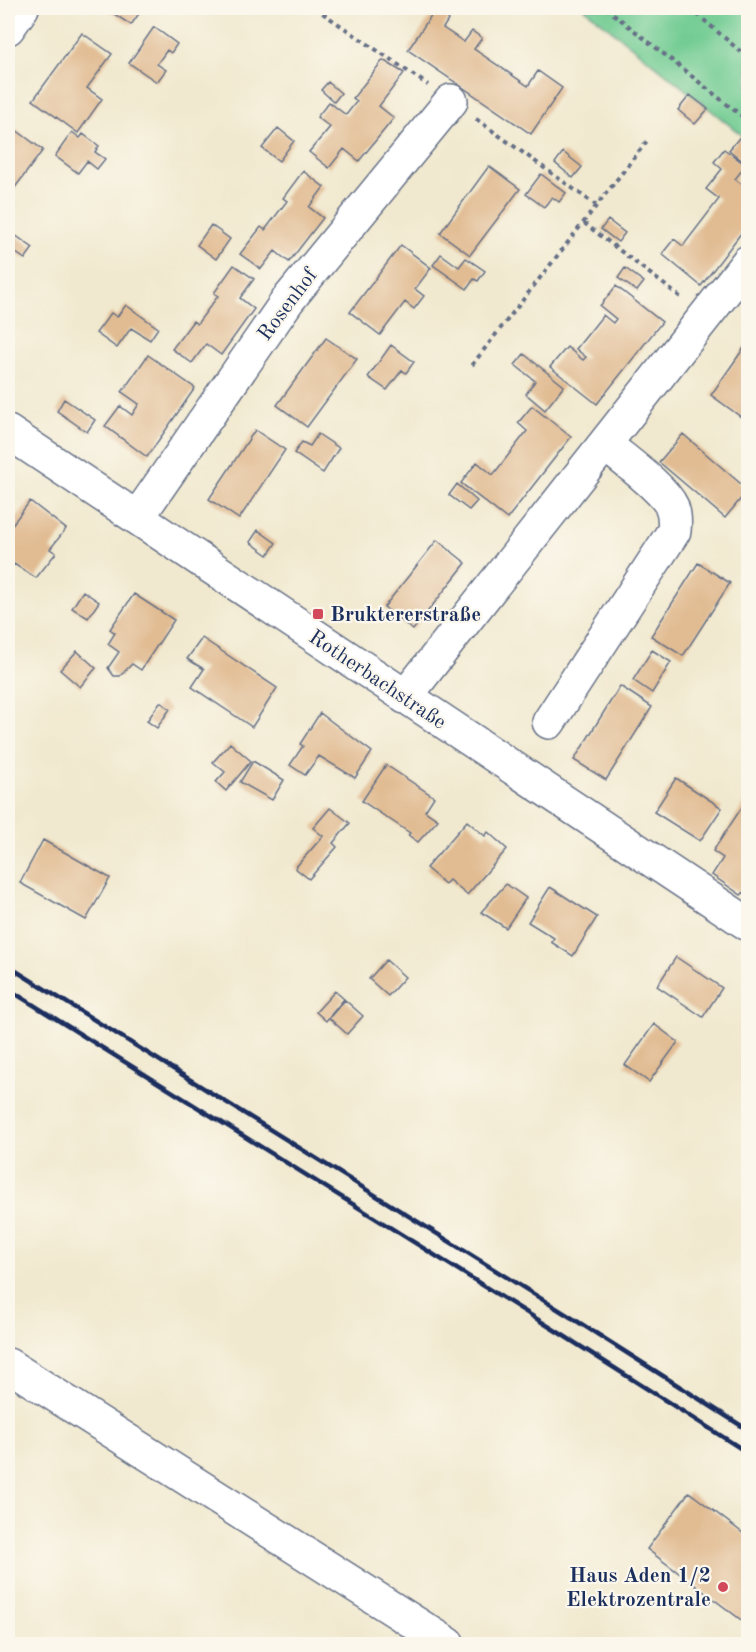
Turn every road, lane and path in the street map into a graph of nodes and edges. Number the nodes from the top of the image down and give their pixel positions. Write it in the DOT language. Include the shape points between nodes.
graph roads {
  1 [pos="22,8"];
  2 [pos="315,8"];
  3 [pos="606,8"];
  4 [pos="690,8"];
  5 [pos="8,28"];
  6 [pos="748,58"];
  7 [pos="451,100"];
  8 [pos="748,121"];
  9 [pos="647,141"];
  10 [pos="596,205"];
  11 [pos="584,223"];
  12 [pos="748,262"];
  13 [pos="707,317"];
  14 [pos="472,365"];
  15 [pos="8,432"];
  16 [pos="605,444"];
  17 [pos="137,518"];
  18 [pos="405,697"];
  19 [pos="549,722"];
  20 [pos="748,924"];
  21 [pos="8,1365"];
  22 [pos="448,1644"];
  1 -- 5 [label="street"];
  2 -- 7 [label="path"];
  3 -- 8 [label="path"];
  4 -- 6 [label="path"];
  7 -- 10 [label="path"];
  7 -- 17 [label="street, Rosenhof" via="288,300"];
  9 -- 10 [label="path"];
  10 -- 11 [label="path"];
  11 -- 13 [label="path"];
  11 -- 14 [label="path"];
  12 -- 13 [label="street"];
  13 -- 16 [label="street"];
  15 -- 17 [label="street, Rotherbachstraße"];
  16 -- 18 [label="street"];
  16 -- 19 [label="street" via="663,494 675,517 674,531"];
  17 -- 18 [label="street, Rotherbachstraße"];
  18 -- 20 [label="street, Rotherbachstraße"];
  21 -- 22 [label="street"];
}
